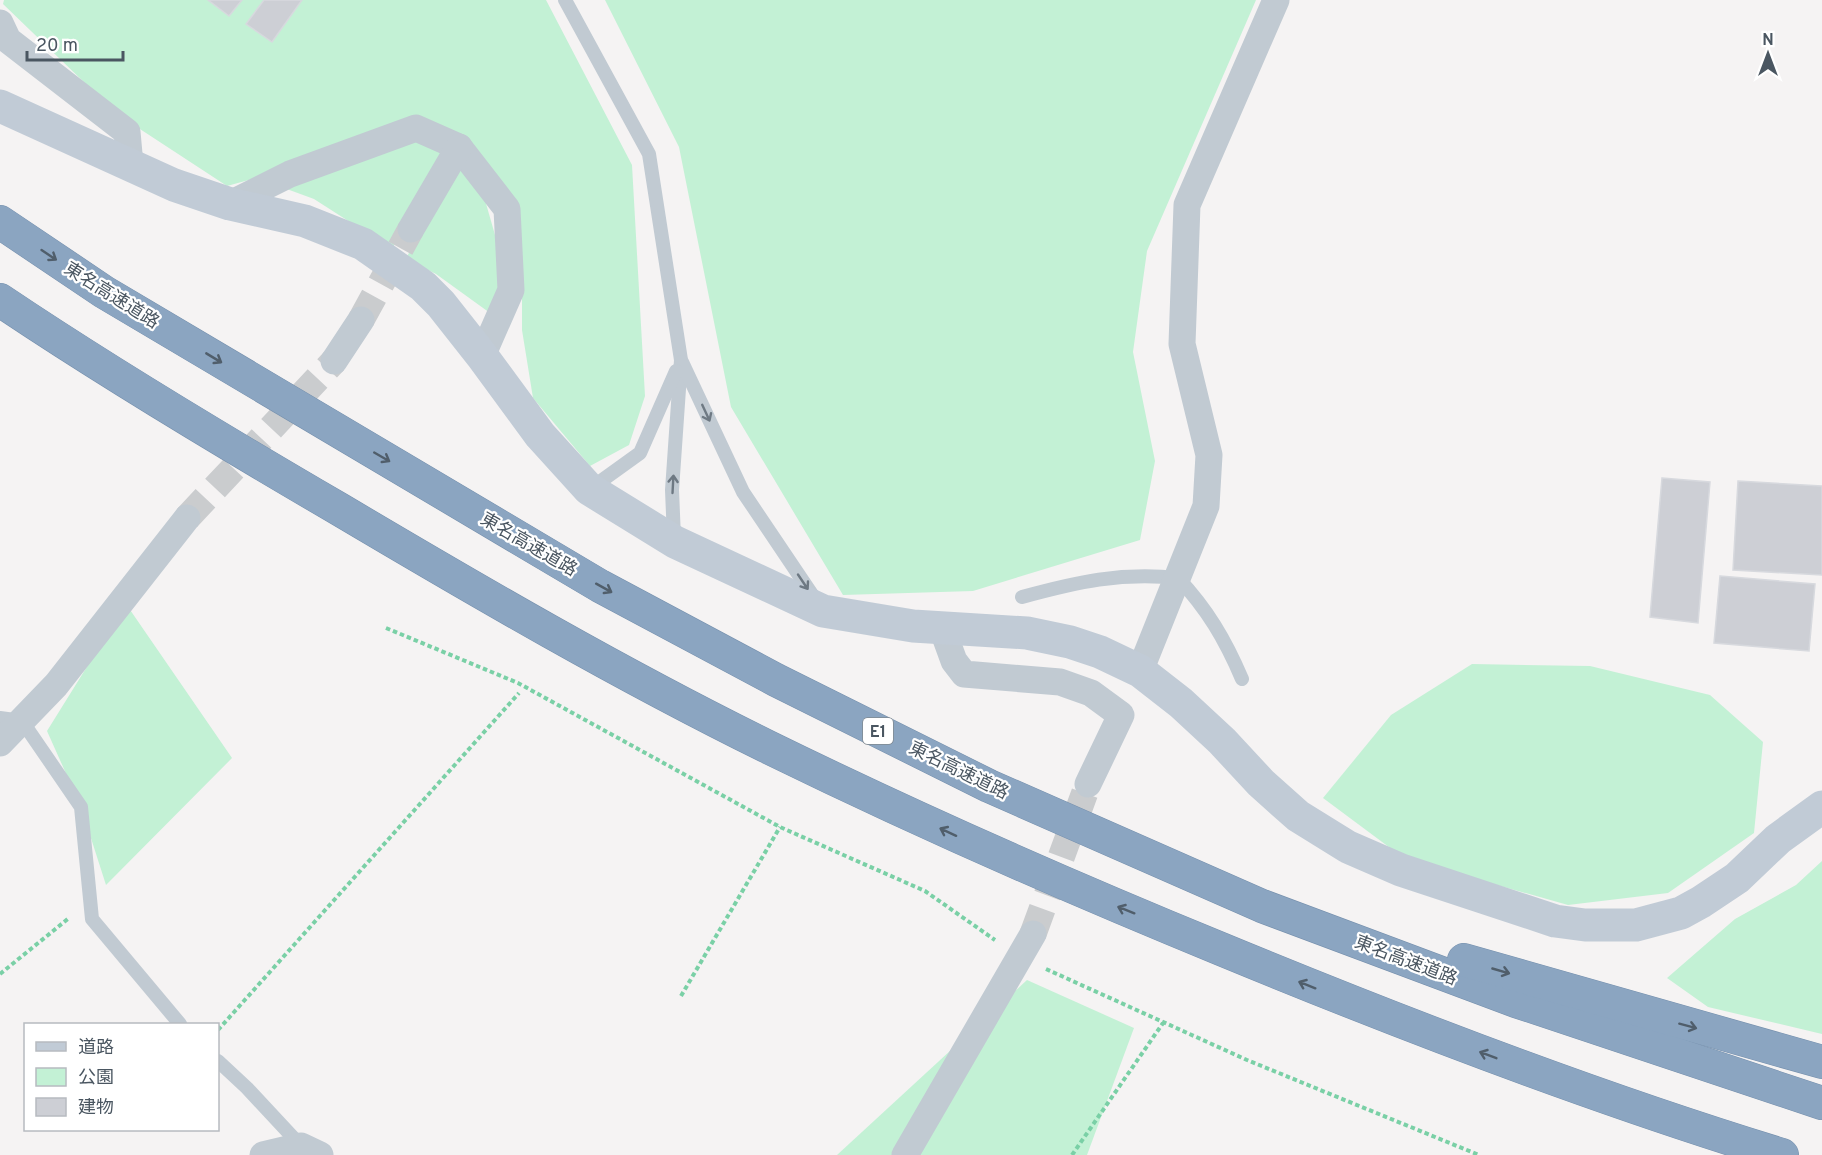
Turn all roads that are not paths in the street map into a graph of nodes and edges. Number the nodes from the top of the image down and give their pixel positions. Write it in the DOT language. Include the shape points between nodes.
graph roads {
  1 [pos="565,0"];
  2 [pos="1276,0"];
  3 [pos="0,22"];
  4 [pos="0,106"];
  5 [pos="459,147"];
  6 [pos="130,165"];
  7 [pos="230,204"];
  8 [pos="0,222"];
  9 [pos="411,229"];
  10 [pos="0,300"];
  11 [pos="361,320"];
  12 [pos="482,356"];
  13 [pos="681,360"];
  14 [pos="334,361"];
  15 [pos="589,489"];
  16 [pos="187,518"];
  17 [pos="675,542"];
  18 [pos="1178,578"];
  19 [pos="1022,597"];
  20 [pos="823,611"];
  21 [pos="942,628"];
  22 [pos="1140,671"];
  23 [pos="1242,679"];
  24 [pos="11,720"];
  25 [pos="0,743"];
  26 [pos="1088,784"];
  27 [pos="1822,807"];
  28 [pos="1262,906"];
  29 [pos="1033,934"];
  30 [pos="179,1023"];
  31 [pos="219,1062"];
  32 [pos="1822,1062"];
  33 [pos="1532,1071"];
  34 [pos="1822,1103"];
  35 [pos="310,1150"];
  36 [pos="263,1155"];
  37 [pos="905,1155"];
  38 [pos="1724,1155"];
  39 [pos="1782,1155"];
  1 -- 13 [label="lane" via="649,153"];
  2 -- 18 [label="street" via="1188,205 1182,344 1209,455 1206,506"];
  3 -- 6 [label="street" via="8,40 127,132"];
  4 -- 6 [label="street"];
  5 -- 7 [label="street" via="416,128 290,174"];
  5 -- 9 [label="street"];
  5 -- 12 [label="street" via="507,209 511,290"];
  6 -- 7 [label="street"];
  7 -- 12 [label="street" via="305,221 363,244 423,286"];
  8 -- 28 [label="highway, 東名高速道路 / E1, one-way" via="104,292 600,586 776,680 989,786"];
  33 -- 10 [label="highway, one-way" via="1352,1003 1026,868 763,745 522,616 225,442 72,349"];
  11 -- 14 [label="street"];
  12 -- 15 [label="street" via="540,435"];
  13 -- 15 [label="lane" via="640,453"];
  17 -- 13 [label="lane, one-way" via="672,490"];
  13 -- 20 [label="lane, one-way" via="743,492"];
  15 -- 17 [label="street"];
  16 -- 24 [label="street" via="56,685"];
  17 -- 20 [label="street"];
  18 -- 19 [label="lane" via="1127,575 1089,579"];
  18 -- 22 [label="street"];
  18 -- 23 [label="lane" via="1218,627"];
  20 -- 21 [label="street"];
  21 -- 22 [label="street" via="1047,636 1100,652"];
  21 -- 26 [label="street" via="954,661 964,674 1060,682 1091,693 1121,715"];
  22 -- 27 [label="street" via="1200,719 1268,790 1323,833 1410,874 1556,921 1636,925 1681,913 1737,878 1778,839"];
  24 -- 25 [label="street"];
  24 -- 30 [label="lane" via="81,807 92,919"];
  28 -- 32 [label="highway, one-way" via="1400,941"];
  28 -- 34 [label="highway, 東名高速道路 / E1" via="1516,1001"];
  29 -- 37 [label="street"];
  31 -- 35 [label="lane"];
  33 -- 38 [label="highway"];
  33 -- 39 [label="highway"];
  35 -- 36 [label="street"];
}
